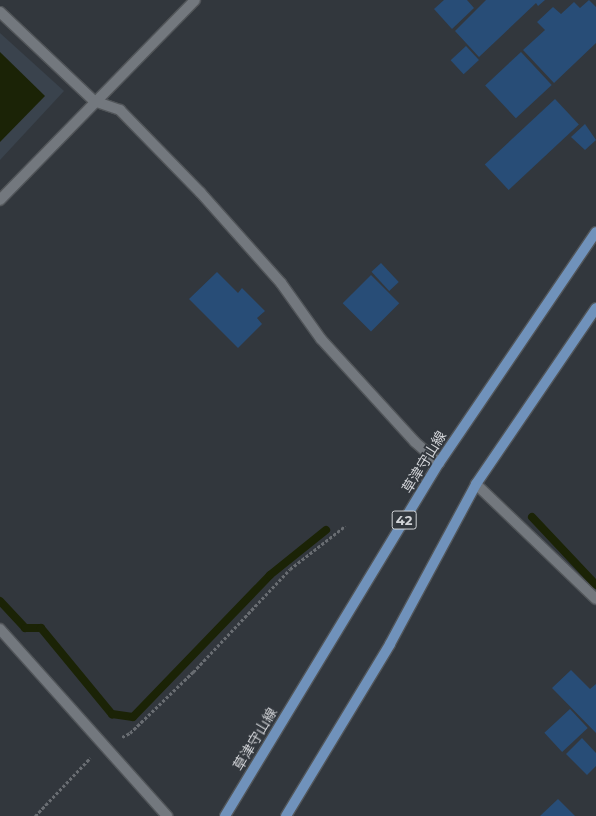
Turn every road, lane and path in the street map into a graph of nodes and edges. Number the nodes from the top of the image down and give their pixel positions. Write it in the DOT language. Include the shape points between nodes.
graph roads {
  1 [pos="195,0"];
  2 [pos="0,12"];
  3 [pos="94,101"];
  4 [pos="0,200"];
  5 [pos="596,232"];
  6 [pos="596,308"];
  7 [pos="439,463"];
  8 [pos="476,484"];
  9 [pos="346,526"];
  10 [pos="596,599"];
  11 [pos="0,629"];
  12 [pos="102,746"];
  13 [pos="36,816"];
  14 [pos="167,816"];
  15 [pos="224,816"];
  16 [pos="286,816"];
  1 -- 3 [label="street"];
  2 -- 3 [label="street"];
  3 -- 4 [label="street"];
  3 -- 7 [label="street" via="120,110 200,192 281,283 321,339 415,442"];
  5 -- 7 [label="main road, 草津守山線 / 42"];
  6 -- 8 [label="main road"];
  7 -- 15 [label="main road, 草津守山線 / 42"];
  8 -- 10 [label="street"];
  8 -- 16 [label="main road" via="390,644"];
  9 -- 12 [label="path" via="290,569 193,672 130,733"];
  11 -- 12 [label="street"];
  12 -- 13 [label="path"];
  12 -- 14 [label="street"];
}
